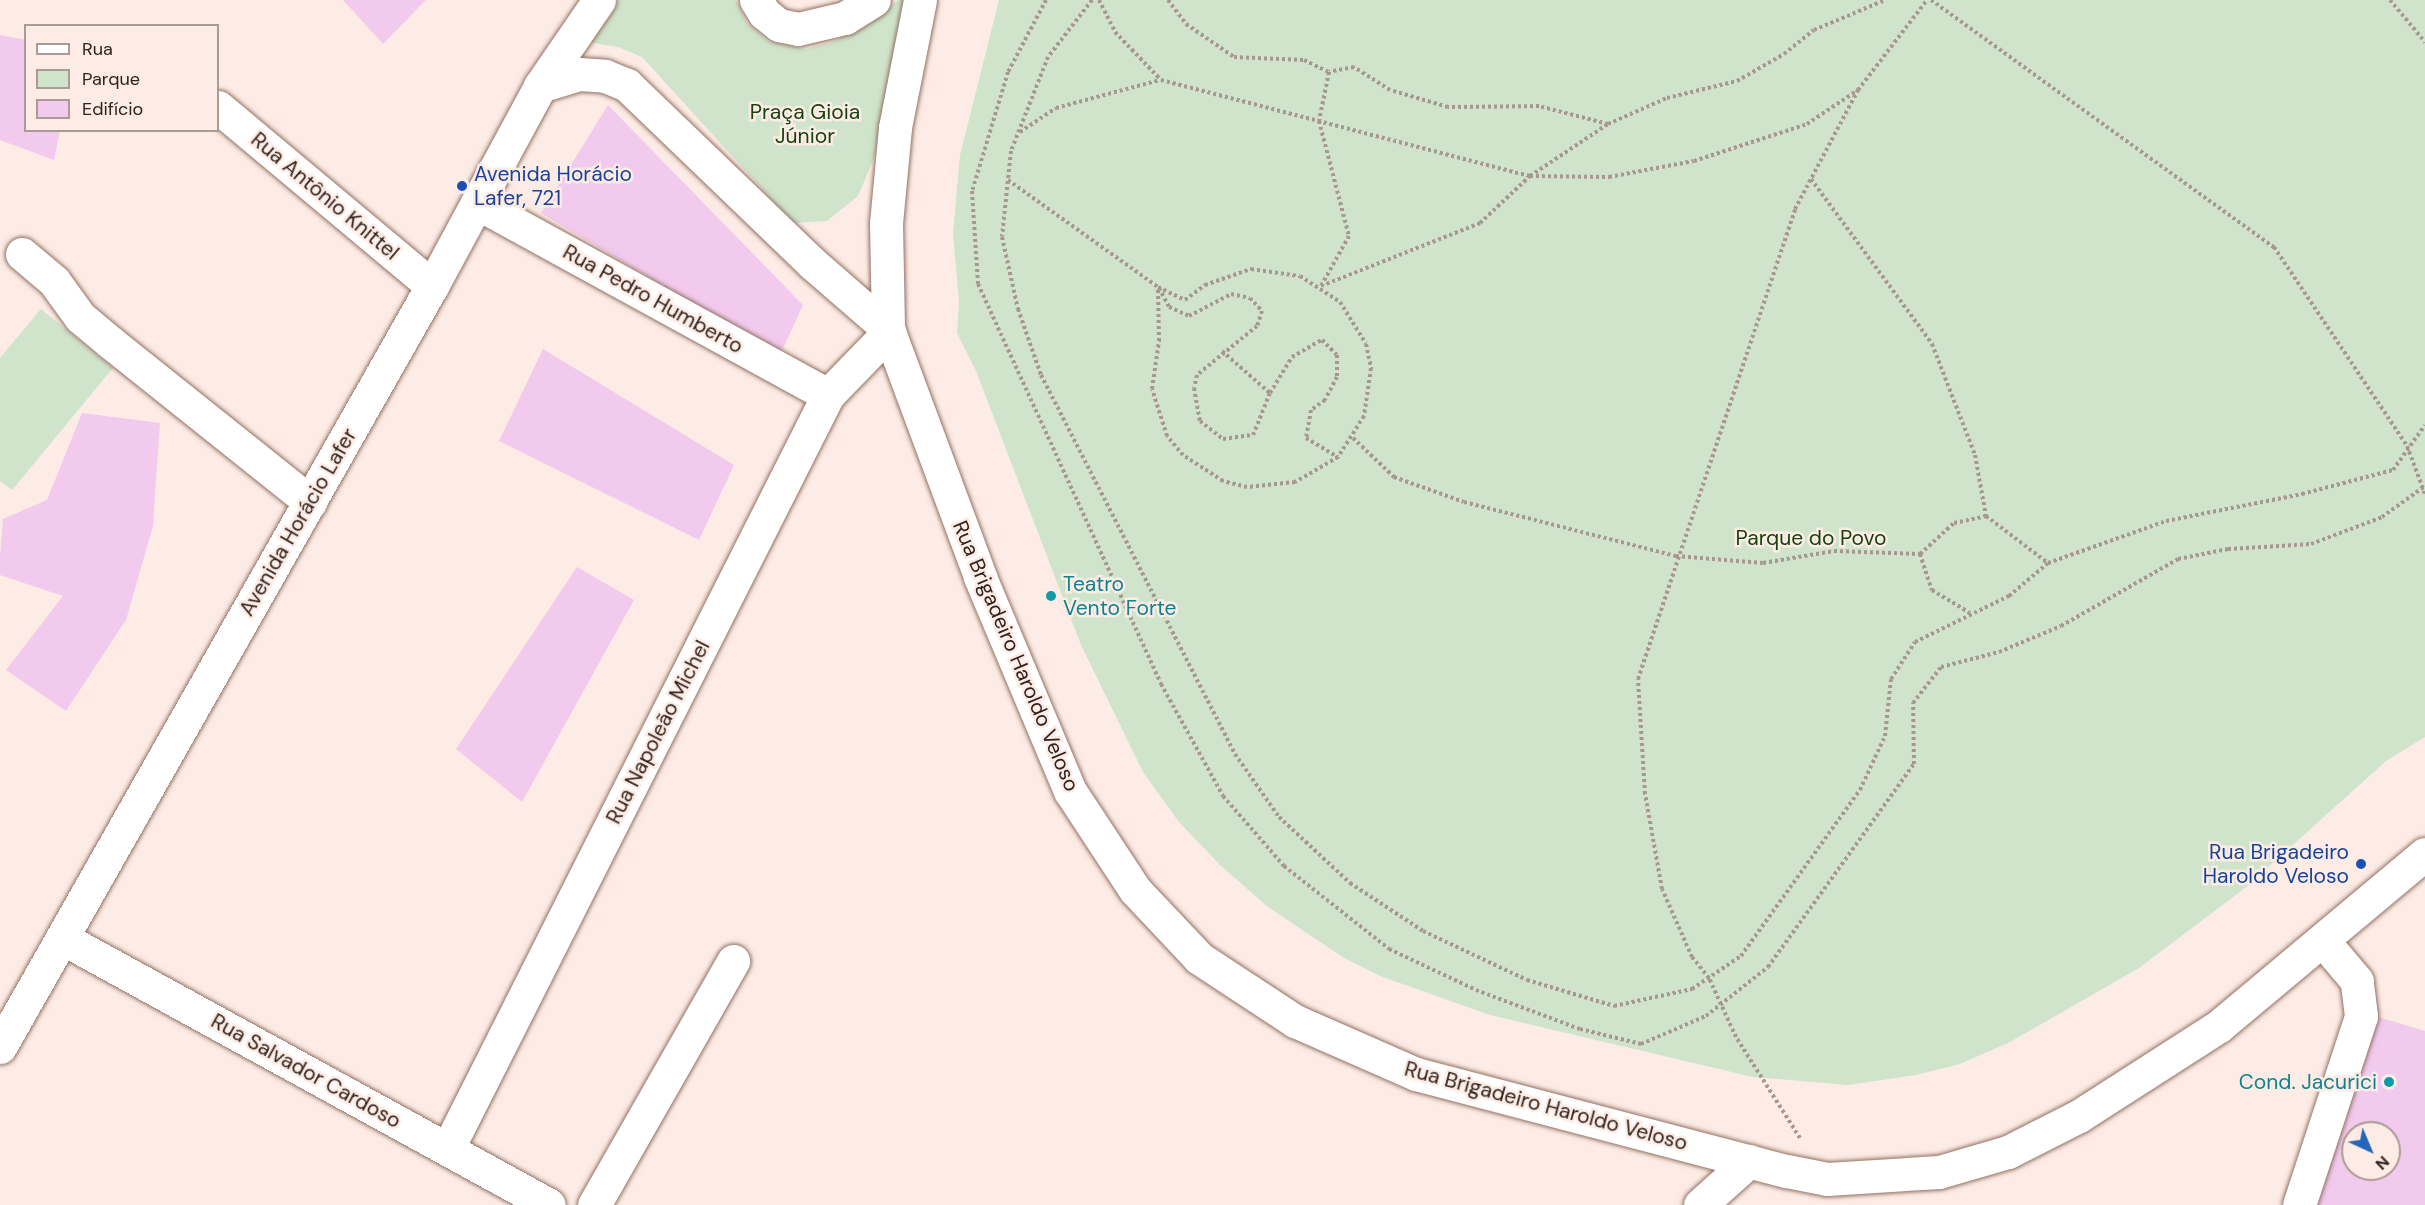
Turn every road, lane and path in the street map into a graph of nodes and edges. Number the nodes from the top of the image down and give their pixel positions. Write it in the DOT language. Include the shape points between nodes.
graph roads {
  1 [pos="599,0"];
  2 [pos="756,0"];
  3 [pos="874,0"];
  4 [pos="920,0"];
  5 [pos="1046,0"];
  6 [pos="1092,0"];
  7 [pos="1099,0"];
  8 [pos="1168,0"];
  9 [pos="1885,0"];
  10 [pos="1929,0"];
  11 [pos="2390,0"];
  12 [pos="2425,42"];
  13 [pos="1329,72"];
  14 [pos="1161,80"];
  15 [pos="540,86"];
  16 [pos="1858,90"];
  17 [pos="219,108"];
  18 [pos="1319,121"];
  19 [pos="1608,124"];
  20 [pos="1018,133"];
  21 [pos="1530,176"];
  22 [pos="1811,179"];
  23 [pos="1008,180"];
  24 [pos="477,203"];
  25 [pos="22,254"];
  26 [pos="432,286"];
  27 [pos="1321,286"];
  28 [pos="1158,287"];
  29 [pos="888,330"];
  30 [pos="1222,351"];
  31 [pos="1270,393"];
  32 [pos="828,395"];
  33 [pos="2425,425"];
  34 [pos="1353,438"];
  35 [pos="2407,446"];
  36 [pos="1338,457"];
  37 [pos="2423,487"];
  38 [pos="2425,494"];
  39 [pos="310,502"];
  40 [pos="1986,516"];
  41 [pos="1920,554"];
  42 [pos="1676,556"];
  43 [pos="2048,563"];
  44 [pos="1970,612"];
  45 [pos="2425,854"];
  46 [pos="62,938"];
  47 [pos="2324,942"];
  48 [pos="733,961"];
  49 [pos="1709,978"];
  50 [pos="1721,1004"];
  51 [pos="0,1047"];
  52 [pos="1777,1104"];
  53 [pos="448,1148"];
  54 [pos="1749,1161"];
  55 [pos="549,1205"];
  56 [pos="594,1205"];
  57 [pos="1700,1205"];
  58 [pos="2299,1205"];
  1 -- 15 [label="street, Avenida Horácio Lafer"];
  2 -- 3 [label="street" via="779,25 798,29 845,18"];
  4 -- 29 [label="street, Rua Brigadeiro Haroldo Veloso" via="894,140 886,223"];
  5 -- 50 [label="path" via="1008,72 972,191 978,284 1156,674 1223,796 1284,866 1389,949 1476,990 1580,1029 1641,1044 1706,1016"];
  6 -- 20 [label="path" via="1048,57"];
  7 -- 14 [label="path" via="1115,32"];
  8 -- 13 [label="path" via="1186,24 1234,57 1304,60"];
  9 -- 19 [label="path" via="1814,30 1784,54 1737,81 1667,98"];
  10 -- 16 [label="path"];
  10 -- 35 [label="path" via="2274,247"];
  11 -- 12 [label="path"];
  13 -- 18 [label="path"];
  13 -- 19 [label="path" via="1354,67 1390,90 1448,107 1539,106"];
  14 -- 18 [label="path"];
  14 -- 20 [label="path" via="1056,108"];
  15 -- 24 [label="street, Avenida Horácio Lafer"];
  15 -- 29 [label="street" via="579,74 606,76 627,86"];
  16 -- 21 [label="path" via="1807,124 1694,160 1609,177"];
  16 -- 22 [label="path"];
  17 -- 26 [label="street, Rua Antônio Knittel"];
  18 -- 21 [label="path"];
  18 -- 27 [label="path" via="1349,236"];
  19 -- 21 [label="path"];
  20 -- 23 [label="path"];
  21 -- 27 [label="path" via="1480,223"];
  22 -- 40 [label="path" via="1932,344 1975,455"];
  22 -- 42 [label="path" via="1795,209"];
  23 -- 28 [label="path"];
  23 -- 49 [label="path" via="1002,237 1018,309 1041,375 1235,754 1279,817 1368,895 1423,931 1527,980 1614,1006 1692,989"];
  24 -- 26 [label="street, Avenida Horácio Lafer"];
  24 -- 32 [label="street, Rua Pedro Humberto"];
  25 -- 39 [label="street" via="54,281 80,317"];
  26 -- 39 [label="street, Avenida Horácio Lafer"];
  27 -- 28 [label="path" via="1300,276 1251,269 1205,285 1185,300"];
  27 -- 34 [label="path" via="1355,322 1369,360 1370,392"];
  28 -- 30 [label="path" via="1169,307 1189,316 1231,294 1250,298 1262,311 1257,326"];
  28 -- 36 [label="path" via="1159,341 1152,389 1167,436 1183,455 1223,481 1255,487 1295,482"];
  29 -- 32 [label="street, Rua Napoleão Michel"];
  29 -- 54 [label="street, Rua Brigadeiro Haroldo Veloso" via="980,577 1070,792 1135,890 1199,958 1295,1022 1416,1074"];
  30 -- 31 [label="path"];
  30 -- 31 [label="path" via="1197,375 1194,388 1200,421 1223,439 1253,435"];
  31 -- 36 [label="path" via="1292,357 1322,340 1337,355 1337,377 1325,400 1311,410 1306,438"];
  32 -- 53 [label="street, Rua Napoleão Michel"];
  33 -- 35 [label="path"];
  34 -- 36 [label="path"];
  34 -- 42 [label="path" via="1394,477 1454,499"];
  35 -- 37 [label="path"];
  35 -- 43 [label="path" via="2393,470 2302,494 2166,521"];
  37 -- 38 [label="path"];
  37 -- 50 [label="path" via="2382,517 2311,544 2228,549 2178,559 2061,626 1999,652 1941,667 1913,703 1914,764 1768,967"];
  39 -- 46 [label="street, Avenida Horácio Lafer"];
  40 -- 41 [label="path" via="1954,523"];
  40 -- 43 [label="path"];
  41 -- 42 [label="path" via="1834,551 1763,563"];
  41 -- 44 [label="path" via="1932,590"];
  42 -- 49 [label="path" via="1638,679 1645,794 1662,889 1692,957"];
  43 -- 44 [label="path" via="2009,597"];
  44 -- 49 [label="path" via="1915,642 1891,679 1886,736 1860,790 1741,956"];
  45 -- 47 [label="street, Rua Brigadeiro Haroldo Veloso"];
  46 -- 51 [label="street, Avenida Horácio Lafer"];
  46 -- 53 [label="street, Rua Salvador Cardoso"];
  47 -- 54 [label="street, Rua Brigadeiro Haroldo Veloso" via="2219,1026 2079,1116 2008,1152 1939,1172 1827,1179"];
  47 -- 58 [label="street" via="2357,981 2361,1016"];
  48 -- 56 [label="street"];
  49 -- 50 [label="path"];
  50 -- 52 [label="path"];
  53 -- 55 [label="street, Rua Salvador Cardoso"];
  54 -- 57 [label="street"];
}
